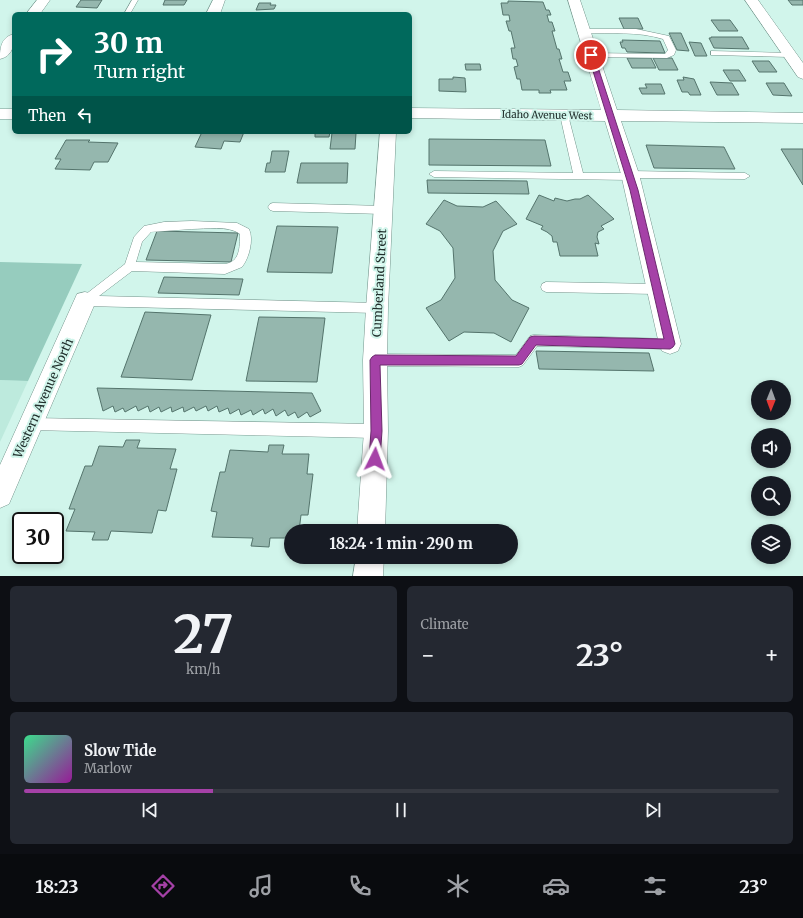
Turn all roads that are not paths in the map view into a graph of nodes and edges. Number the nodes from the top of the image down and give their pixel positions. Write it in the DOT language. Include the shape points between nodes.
graph roads {
  1 [pos="44,0"];
  2 [pos="135,0"];
  3 [pos="219,0"];
  4 [pos="574,0"];
  5 [pos="751,0"];
  6 [pos="35,12"];
  7 [pos="128,12"];
  8 [pos="214,12"];
  9 [pos="584,31"];
  10 [pos="12,40"];
  11 [pos="714,53"];
  12 [pos="0,55"];
  13 [pos="591,55"];
  14 [pos="789,55"];
  15 [pos="803,74"];
  16 [pos="412,113"];
  17 [pos="0,114"];
  18 [pos="12,114"];
  19 [pos="564,115"];
  20 [pos="611,116"];
  21 [pos="803,118"];
  22 [pos="388,134"];
  23 [pos="434,174"];
  24 [pos="630,175"];
  25 [pos="744,176"];
  26 [pos="579,177"];
  27 [pos="273,207"];
  28 [pos="384,210"];
  29 [pos="130,266"];
  30 [pos="546,287"];
  31 [pos="657,288"];
  32 [pos="86,301"];
  33 [pos="377,308"];
  34 [pos="670,344"];
  35 [pos="375,360"];
  36 [pos="31,424"];
  37 [pos="376,431"];
  38 [pos="0,495"];
  39 [pos="371,524"];
  40 [pos="369,564"];
  41 [pos="368,576"];
  1 -- 6 [label="street"];
  2 -- 7 [label="lane"];
  3 -- 8 [label="street"];
  4 -- 9 [label="street"];
  5 -- 14 [label="street"];
  9 -- 13 [label="street"];
  9 -- 13 [label="lane" via="638,32 659,36 666,38 672,50 667,56"];
  10 -- 12 [label="street"];
  11 -- 14 [label="lane"];
  13 -- 20 [label="street"];
  14 -- 15 [label="street"];
  16 -- 19 [label="street, Idaho Avenue West"];
  17 -- 18 [label="street"];
  19 -- 20 [label="street, Idaho Avenue West"];
  19 -- 26 [label="lane"];
  20 -- 21 [label="street, Idaho Avenue West"];
  20 -- 24 [label="street"];
  22 -- 28 [label="street, Cumberland Street"];
  23 -- 26 [label="lane"];
  24 -- 25 [label="lane"];
  24 -- 26 [label="lane"];
  24 -- 31 [label="street"];
  27 -- 28 [label="lane"];
  28 -- 33 [label="street, Cumberland Street"];
  29 -- 29 [label="lane" via="218,269 234,267 240,262 245,232 238,228 216,226 159,226 148,229 133,249"];
  29 -- 32 [label="lane"];
  30 -- 31 [label="lane"];
  31 -- 34 [label="street"];
  32 -- 33 [label="lane"];
  32 -- 36 [label="street, Western Avenue North"];
  33 -- 35 [label="street, Cumberland Street"];
  34 -- 35 [label="lane" via="534,340 519,360"];
  35 -- 37 [label="street, Cumberland Street"];
  36 -- 37 [label="lane"];
  36 -- 38 [label="street, Western Avenue North"];
  37 -- 39 [label="street, Cumberland Street"];
  40 -- 41 [label="street"];
}
